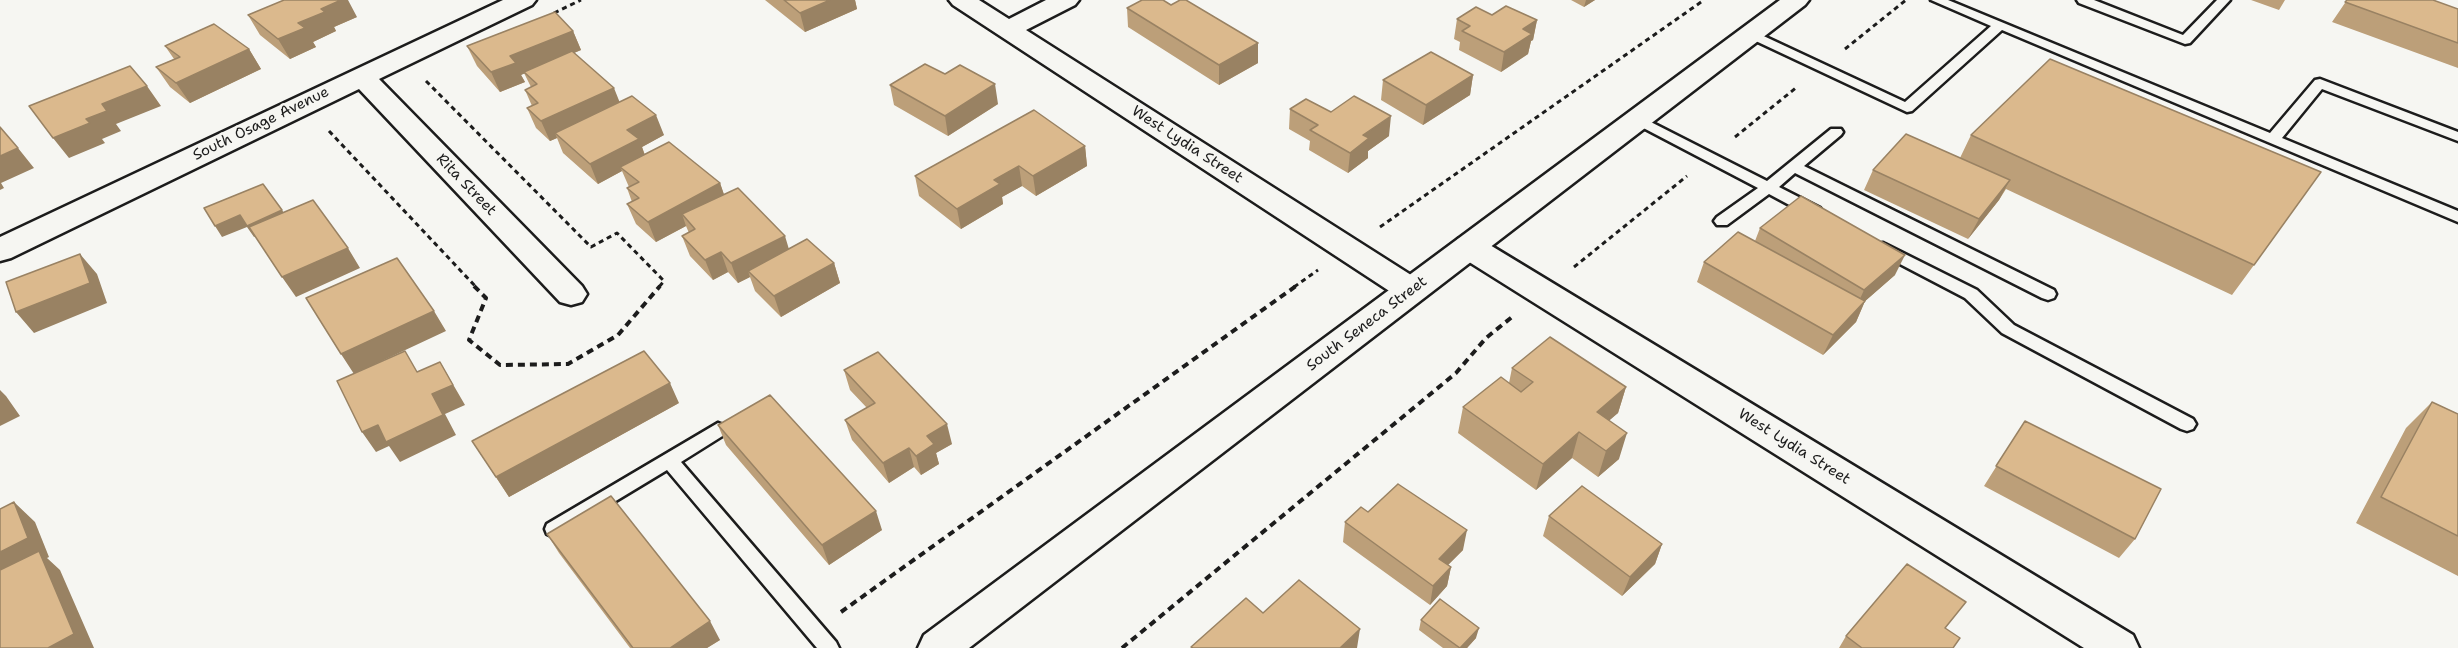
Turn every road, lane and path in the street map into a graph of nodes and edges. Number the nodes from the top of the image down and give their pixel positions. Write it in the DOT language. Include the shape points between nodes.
graph roads {
  1 [pos="523,0"];
  2 [pos="962,0"];
  3 [pos="1066,0"];
  4 [pos="1704,0"];
  5 [pos="1796,0"];
  6 [pos="1906,0"];
  7 [pos="1937,0"];
  8 [pos="2083,0"];
  9 [pos="2224,0"];
  10 [pos="2000,26"];
  11 [pos="1008,29"];
  12 [pos="1750,35"];
  13 [pos="1821,68"];
  14 [pos="361,76"];
  15 [pos="1637,119"];
  16 [pos="1836,132"];
  17 [pos="2458,137"];
  18 [pos="2272,140"];
  19 [pos="1710,157"];
  20 [pos="1794,167"];
  21 [pos="1768,188"];
  22 [pos="2458,217"];
  23 [pos="1829,220"];
  24 [pos="1722,221"];
  25 [pos="1870,241"];
  26 [pos="1469,247"];
  27 [pos="0,249"];
  28 [pos="1348,250"];
  29 [pos="1411,290"];
  30 [pos="1542,292"];
  31 [pos="572,294"];
  32 [pos="2048,294"];
  33 [pos="2187,424"];
  34 [pos="718,430"];
  35 [pos="669,460"];
  36 [pos="554,529"];
  37 [pos="814,630"];
  38 [pos="830,648"];
  39 [pos="938,648"];
  40 [pos="1122,648"];
  41 [pos="2119,648"];
  1 -- 14 [label="street, South Osage Avenue"];
  2 -- 11 [label="street, West Lydia Street"];
  3 -- 11 [label="street"];
  4 -- 28 [label="path"];
  5 -- 12 [label="street, South Seneca Street"];
  6 -- 13 [label="path"];
  7 -- 10 [label="lane"];
  8 -- 9 [label="lane" via="2185,40"];
  10 -- 13 [label="lane" via="1907,108"];
  10 -- 18 [label="lane"];
  11 -- 28 [label="street, West Lydia Street"];
  12 -- 13 [label="lane"];
  12 -- 15 [label="street, South Seneca Street"];
  13 -- 19 [label="path"];
  14 -- 27 [label="street, South Osage Avenue"];
  14 -- 31 [label="street, Rita Street"];
  15 -- 19 [label="lane"];
  15 -- 26 [label="street, South Seneca Street"];
  16 -- 20 [label="lane"];
  17 -- 18 [label="lane" via="2320,83"];
  18 -- 22 [label="lane"];
  19 -- 21 [label="lane"];
  19 -- 30 [label="path"];
  20 -- 21 [label="lane"];
  20 -- 32 [label="lane"];
  21 -- 23 [label="lane"];
  21 -- 24 [label="lane"];
  25 -- 33 [label="lane" via="1971,294 2008,329"];
  26 -- 29 [label="street, South Seneca Street"];
  26 -- 30 [label="street, West Lydia Street"];
  28 -- 29 [label="street, West Lydia Street"];
  28 -- 37 [label="path"];
  29 -- 39 [label="street, South Seneca Street"];
  30 -- 40 [label="path" via="1486,338 1456,373"];
  30 -- 41 [label="street, West Lydia Street"];
  34 -- 35 [label="lane"];
  35 -- 36 [label="lane"];
  35 -- 37 [label="lane"];
  37 -- 38 [label="lane"];
}
